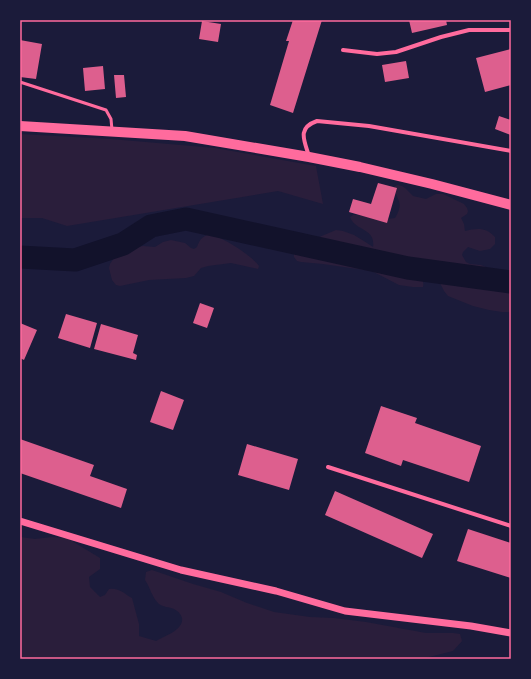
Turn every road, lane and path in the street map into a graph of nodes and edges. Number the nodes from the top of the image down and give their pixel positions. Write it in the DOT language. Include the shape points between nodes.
graph roads {
  1 [pos="511,30"];
  2 [pos="343,50"];
  3 [pos="20,82"];
  4 [pos="20,126"];
  5 [pos="112,131"];
  6 [pos="511,150"];
  7 [pos="309,157"];
  8 [pos="511,205"];
  9 [pos="328,467"];
  10 [pos="20,521"];
  11 [pos="511,526"];
  12 [pos="511,633"];
  1 -- 2 [label="street" via="469,30 396,52 377,54"];
  3 -- 5 [label="lane" via="106,110 111,119"];
  4 -- 5 [label="highway"];
  5 -- 7 [label="highway" via="185,136"];
  6 -- 7 [label="street" via="369,126 317,121 310,123 304,133"];
  7 -- 8 [label="highway" via="432,184"];
  9 -- 11 [label="street"];
  10 -- 12 [label="street" via="181,570 276,591 345,611"];
}
